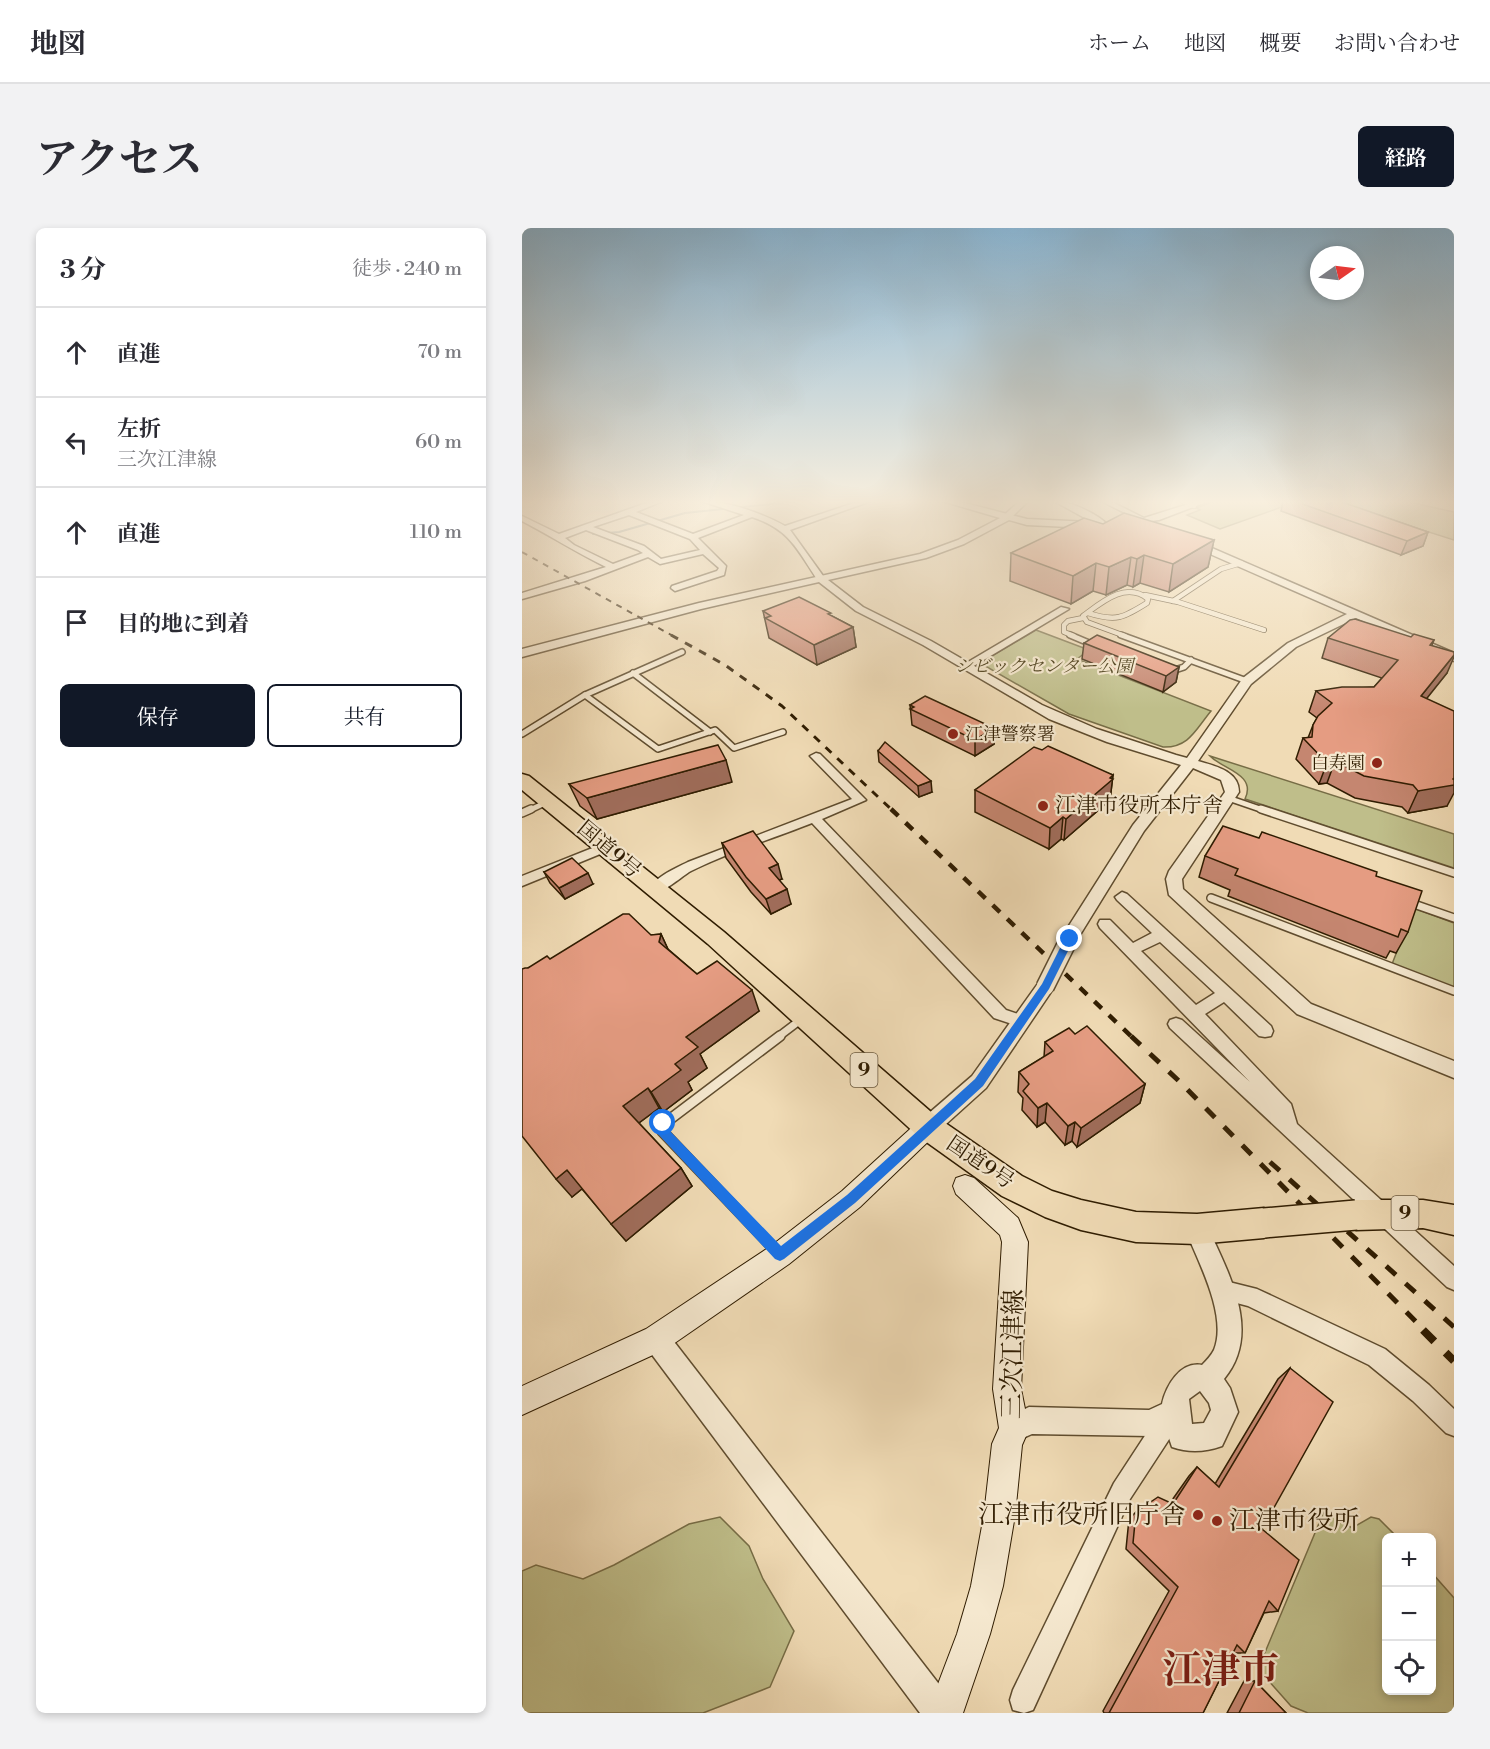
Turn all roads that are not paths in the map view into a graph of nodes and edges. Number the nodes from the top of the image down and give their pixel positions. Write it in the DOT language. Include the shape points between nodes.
graph roads {
  1 [pos="606,570"];
  2 [pos="722,570"];
  3 [pos="815,570"];
  4 [pos="861,570"];
  5 [pos="1219,570"];
  6 [pos="1257,570"];
  7 [pos="822,580"];
  8 [pos="675,588"];
  9 [pos="1142,594"];
  10 [pos="522,596"];
  11 [pos="1173,601"];
  12 [pos="1147,603"];
  13 [pos="1064,609"];
  14 [pos="1088,613"];
  15 [pos="1356,614"];
  16 [pos="1083,618"];
  17 [pos="1104,649"];
  18 [pos="682,652"];
  19 [pos="522,653"];
  20 [pos="1454,657"];
  21 [pos="1191,660"];
  22 [pos="968,665"];
  23 [pos="1160,670"];
  24 [pos="633,673"];
  25 [pos="1247,681"];
  26 [pos="585,695"];
  27 [pos="710,732"];
  28 [pos="783,732"];
  29 [pos="522,734"];
  30 [pos="816,756"];
  31 [pos="1190,763"];
  32 [pos="522,780"];
  33 [pos="1228,798"];
  34 [pos="549,801"];
  35 [pos="522,813"];
  36 [pos="814,818"];
  37 [pos="605,847"];
  38 [pos="1454,873"];
  39 [pos="522,881"];
  40 [pos="656,888"];
  41 [pos="1122,897"];
  42 [pos="1210,897"];
  43 [pos="1398,898"];
  44 [pos="1454,918"];
  45 [pos="1105,924"];
  46 [pos="1161,935"];
  47 [pos="1131,950"];
  48 [pos="1454,991"];
  49 [pos="1225,994"];
  50 [pos="1195,1013"];
  51 [pos="805,1017"];
  52 [pos="1021,1021"];
  53 [pos="1176,1024"];
  54 [pos="1264,1031"];
  55 [pos="1454,1070"];
  56 [pos="928,1127"];
  57 [pos="1289,1127"];
  58 [pos="965,1186"];
  59 [pos="1368,1214"];
  60 [pos="1454,1220"];
  61 [pos="1197,1229"];
  62 [pos="780,1255"];
  63 [pos="1454,1280"];
  64 [pos="1221,1290"];
  65 [pos="656,1339"];
  66 [pos="1207,1379"];
  67 [pos="522,1401"];
  68 [pos="1174,1412"];
  69 [pos="1454,1425"];
  70 [pos="1014,1429"];
  71 [pos="1023,1700"];
  72 [pos="940,1713"];
  73 [pos="945,1713"];
  1 -- 10 [label="street"];
  2 -- 8 [label="street"];
  3 -- 7 [label="street"];
  4 -- 7 [label="street"];
  5 -- 11 [label="lane"];
  6 -- 15 [label="street"];
  7 -- 19 [label="street" via="710,603"];
  7 -- 22 [label="street" via="860,612"];
  9 -- 11 [label="lane"];
  9 -- 12 [label="lane"];
  9 -- 14 [label="lane" via="1119,593"];
  11 -- 12 [label="lane" via="1262,631 1175,604"];
  12 -- 14 [label="lane" via="1116,620"];
  13 -- 22 [label="street"];
  14 -- 16 [label="lane"];
  15 -- 20 [label="street"];
  15 -- 25 [label="street" via="1292,645"];
  16 -- 17 [label="lane" via="1068,621 1064,632"];
  16 -- 21 [label="lane"];
  18 -- 24 [label="lane"];
  21 -- 23 [label="lane" via="1173,671"];
  21 -- 25 [label="lane"];
  22 -- 31 [label="street" via="1052,715"];
  24 -- 26 [label="lane"];
  24 -- 27 [label="lane"];
  25 -- 31 [label="street"];
  26 -- 27 [label="lane" via="658,749"];
  26 -- 29 [label="lane"];
  27 -- 28 [label="lane" via="715,730 734,748"];
  30 -- 36 [label="street" via="860,800"];
  31 -- 33 [label="street" via="1226,777 1233,789"];
  31 -- 52 [label="street, bridge" via="1138,828"];
  32 -- 34 [label="highway, 国道9号 / 9"];
  33 -- 38 [label="lane"];
  33 -- 55 [label="street" via="1211,833 1174,879 1175,891 1304,1009"];
  34 -- 35 [label="lane"];
  34 -- 37 [label="highway, 国道9号 / 9"];
  36 -- 40 [label="street" via="693,865"];
  36 -- 52 [label="street" via="1000,1014"];
  37 -- 39 [label="street"];
  37 -- 40 [label="highway, 国道9号 / 9"];
  40 -- 51 [label="highway, 国道9号 / 9"];
  41 -- 46 [label="street"];
  42 -- 48 [label="lane"];
  43 -- 44 [label="lane"];
  45 -- 47 [label="street"];
  46 -- 47 [label="street"];
  46 -- 49 [label="street"];
  47 -- 50 [label="street"];
  49 -- 50 [label="street"];
  49 -- 54 [label="street"];
  50 -- 57 [label="street" via="1285,1109"];
  51 -- 56 [label="highway, 国道9号 / 9"];
  51 -- 62 [label="lane" via="662,1126 662,1131"];
  52 -- 56 [label="street" via="979,1082"];
  53 -- 57 [label="street"];
  56 -- 61 [label="highway, 国道9号 / 9" via="1012,1186 1046,1203 1136,1227"];
  56 -- 62 [label="main road" via="851,1199"];
  57 -- 59 [label="street"];
  58 -- 70 [label="main road, 三次江津線" via="1009,1227 1015,1242 1007,1389"];
  59 -- 60 [label="highway, 国道9号 / 9" via="1423,1214"];
  59 -- 61 [label="highway, 国道9号 / 9, bridge"];
  59 -- 63 [label="street"];
  61 -- 64 [label="street"];
  62 -- 65 [label="main road"];
  64 -- 66 [label="street" via="1230,1325 1226,1353"];
  64 -- 69 [label="street" via="1250,1296 1377,1357"];
  65 -- 67 [label="main road"];
  65 -- 72 [label="street"];
  66 -- 68 [label="street" via="1196,1377 1186,1382 1178,1392"];
  66 -- 68 [label="street" via="1221,1397 1225,1412 1212,1436 1182,1437"];
  68 -- 70 [label="street" via="1150,1423 1029,1420"];
  68 -- 71 [label="street" via="1122,1491"];
  70 -- 73 [label="main road, 三次江津線" via="1008,1444 987,1587"];
}
